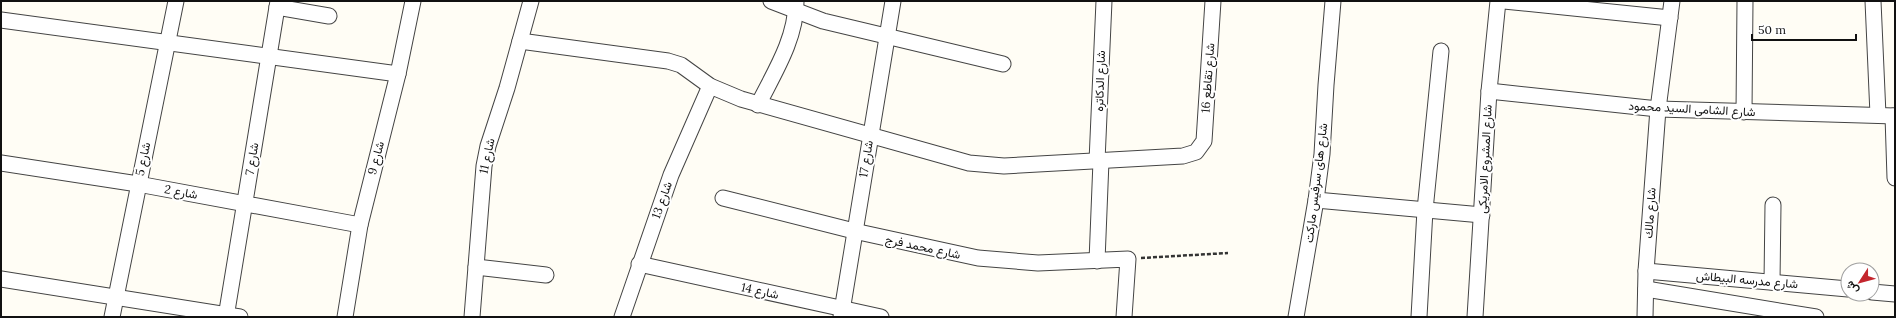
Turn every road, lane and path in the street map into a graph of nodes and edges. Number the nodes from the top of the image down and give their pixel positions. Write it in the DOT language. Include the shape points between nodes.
graph roads {
  1 [pos="176,1"];
  2 [pos="413,1"];
  3 [pos="531,1"];
  4 [pos="771,1"];
  5 [pos="892,1"];
  6 [pos="1104,1"];
  7 [pos="1213,1"];
  8 [pos="1333,1"];
  9 [pos="1498,1"];
  10 [pos="1504,1"];
  11 [pos="1672,1"];
  12 [pos="1745,1"];
  13 [pos="1873,1"];
  14 [pos="277,4"];
  15 [pos="796,6"];
  16 [pos="329,16"];
  17 [pos="1670,18"];
  18 [pos="1,20"];
  19 [pos="887,35"];
  20 [pos="520,41"];
  21 [pos="168,42"];
  22 [pos="1441,51"];
  23 [pos="269,56"];
  24 [pos="1003,64"];
  25 [pos="398,74"];
  26 [pos="710,86"];
  27 [pos="1489,91"];
  28 [pos="758,105"];
  29 [pos="1658,109"];
  30 [pos="1744,112"];
  31 [pos="1878,115"];
  32 [pos="1894,116"];
  33 [pos="870,135"];
  34 [pos="1099,161"];
  35 [pos="1,163"];
  36 [pos="1895,178"];
  37 [pos="138,184"];
  38 [pos="723,198"];
  39 [pos="1316,200"];
  40 [pos="244,203"];
  41 [pos="1773,205"];
  42 [pos="1425,210"];
  43 [pos="1482,215"];
  44 [pos="360,225"];
  45 [pos="854,231"];
  46 [pos="1228,252"];
  47 [pos="1128,259"];
  48 [pos="1097,261"];
  49 [pos="639,264"];
  50 [pos="476,267"];
  51 [pos="1646,271"];
  52 [pos="546,275"];
  53 [pos="1,279"];
  54 [pos="1772,282"];
  55 [pos="1646,289"];
  56 [pos="1840,289"];
  57 [pos="1880,293"];
  58 [pos="1895,294"];
  59 [pos="116,298"];
  60 [pos="842,313"];
  61 [pos="230,316"];
  62 [pos="112,317"];
  63 [pos="346,317"];
  64 [pos="472,317"];
  65 [pos="622,317"];
  66 [pos="881,317"];
  67 [pos="1124,317"];
  68 [pos="1296,317"];
  69 [pos="1419,317"];
  70 [pos="1475,317"];
  71 [pos="1645,317"];
  72 [pos="1816,317"];
  1 -- 21 [label="street, شارع 5"];
  2 -- 25 [label="street, شارع 9"];
  3 -- 20 [label="street, شارع 11"];
  4 -- 15 [label="street"];
  5 -- 19 [label="street, شارع 17"];
  6 -- 34 [label="street, شارع الدكاتره"];
  7 -- 34 [label="street, شارع تقاطع 16" via="1204,141 1196,152 1184,156"];
  8 -- 39 [label="street, شارع هاى سرفيس ماركت" via="1322,154"];
  9 -- 27 [label="street, شارع المشروع الامريكى"];
  10 -- 17 [label="street"];
  11 -- 17 [label="street, شارع مالك"];
  12 -- 30 [label="street"];
  13 -- 31 [label="street"];
  14 -- 16 [label="street"];
  14 -- 23 [label="street, شارع 7"];
  15 -- 19 [label="street" via="823,21"];
  15 -- 28 [label="street" via="789,40"];
  17 -- 29 [label="street, شارع مالك"];
  18 -- 21 [label="street"];
  19 -- 24 [label="street"];
  19 -- 33 [label="street, شارع 17"];
  20 -- 26 [label="street" via="668,61"];
  20 -- 50 [label="street, شارع 11" via="484,166"];
  21 -- 23 [label="street"];
  21 -- 37 [label="street, شارع 5"];
  22 -- 42 [label="street"];
  23 -- 25 [label="street"];
  23 -- 40 [label="street, شارع 7"];
  25 -- 44 [label="street, شارع 9"];
  26 -- 28 [label="street"];
  26 -- 49 [label="street, شارع 13" via="671,175"];
  27 -- 29 [label="street, شارع الشامى السيد محمود"];
  27 -- 43 [label="street, شارع المشروع الامريكى"];
  28 -- 33 [label="street"];
  29 -- 30 [label="street, شارع الشامى السيد محمود"];
  29 -- 51 [label="street, شارع مالك"];
  30 -- 31 [label="street, شارع الشامى السيد محمود"];
  31 -- 32 [label="street, شارع الشامى السيد محمود"];
  32 -- 36 [label="street"];
  33 -- 34 [label="street" via="986,166"];
  33 -- 45 [label="street, شارع 17"];
  34 -- 48 [label="street, شارع الدكاتره"];
  35 -- 37 [label="street, شارع 2"];
  37 -- 40 [label="street, شارع 2"];
  37 -- 59 [label="street, شارع 5"];
  38 -- 45 [label="street, شارع محمد فرج"];
  39 -- 42 [label="street"];
  39 -- 68 [label="street, شارع هاى سرفيس ماركت"];
  40 -- 44 [label="street, شارع 2"];
  40 -- 61 [label="street, شارع 7"];
  41 -- 54 [label="street"];
  42 -- 43 [label="street"];
  42 -- 69 [label="street"];
  43 -- 70 [label="street, شارع المشروع الامريكى"];
  44 -- 63 [label="street, شارع 9"];
  45 -- 48 [label="street, شارع محمد فرج" via="978,258 1038,263"];
  45 -- 60 [label="street, شارع 17"];
  46 -- 47 [label="path"];
  47 -- 48 [label="street, شارع محمد فرج"];
  47 -- 67 [label="street"];
  49 -- 60 [label="street, شارع 14"];
  49 -- 65 [label="street, شارع 13"];
  50 -- 52 [label="street"];
  50 -- 64 [label="street, شارع 11"];
  51 -- 54 [label="street, شارع مدرسه البيطاش"];
  51 -- 55 [label="street, شارع مالك"];
  53 -- 59 [label="street"];
  54 -- 56 [label="street, شارع مدرسه البيطاش"];
  55 -- 71 [label="street, شارع مالك"];
  55 -- 72 [label="street"];
  57 -- 58 [label="street"];
  59 -- 61 [label="street"];
  59 -- 62 [label="street, شارع 5"];
  60 -- 66 [label="street, شارع 14"];
}
